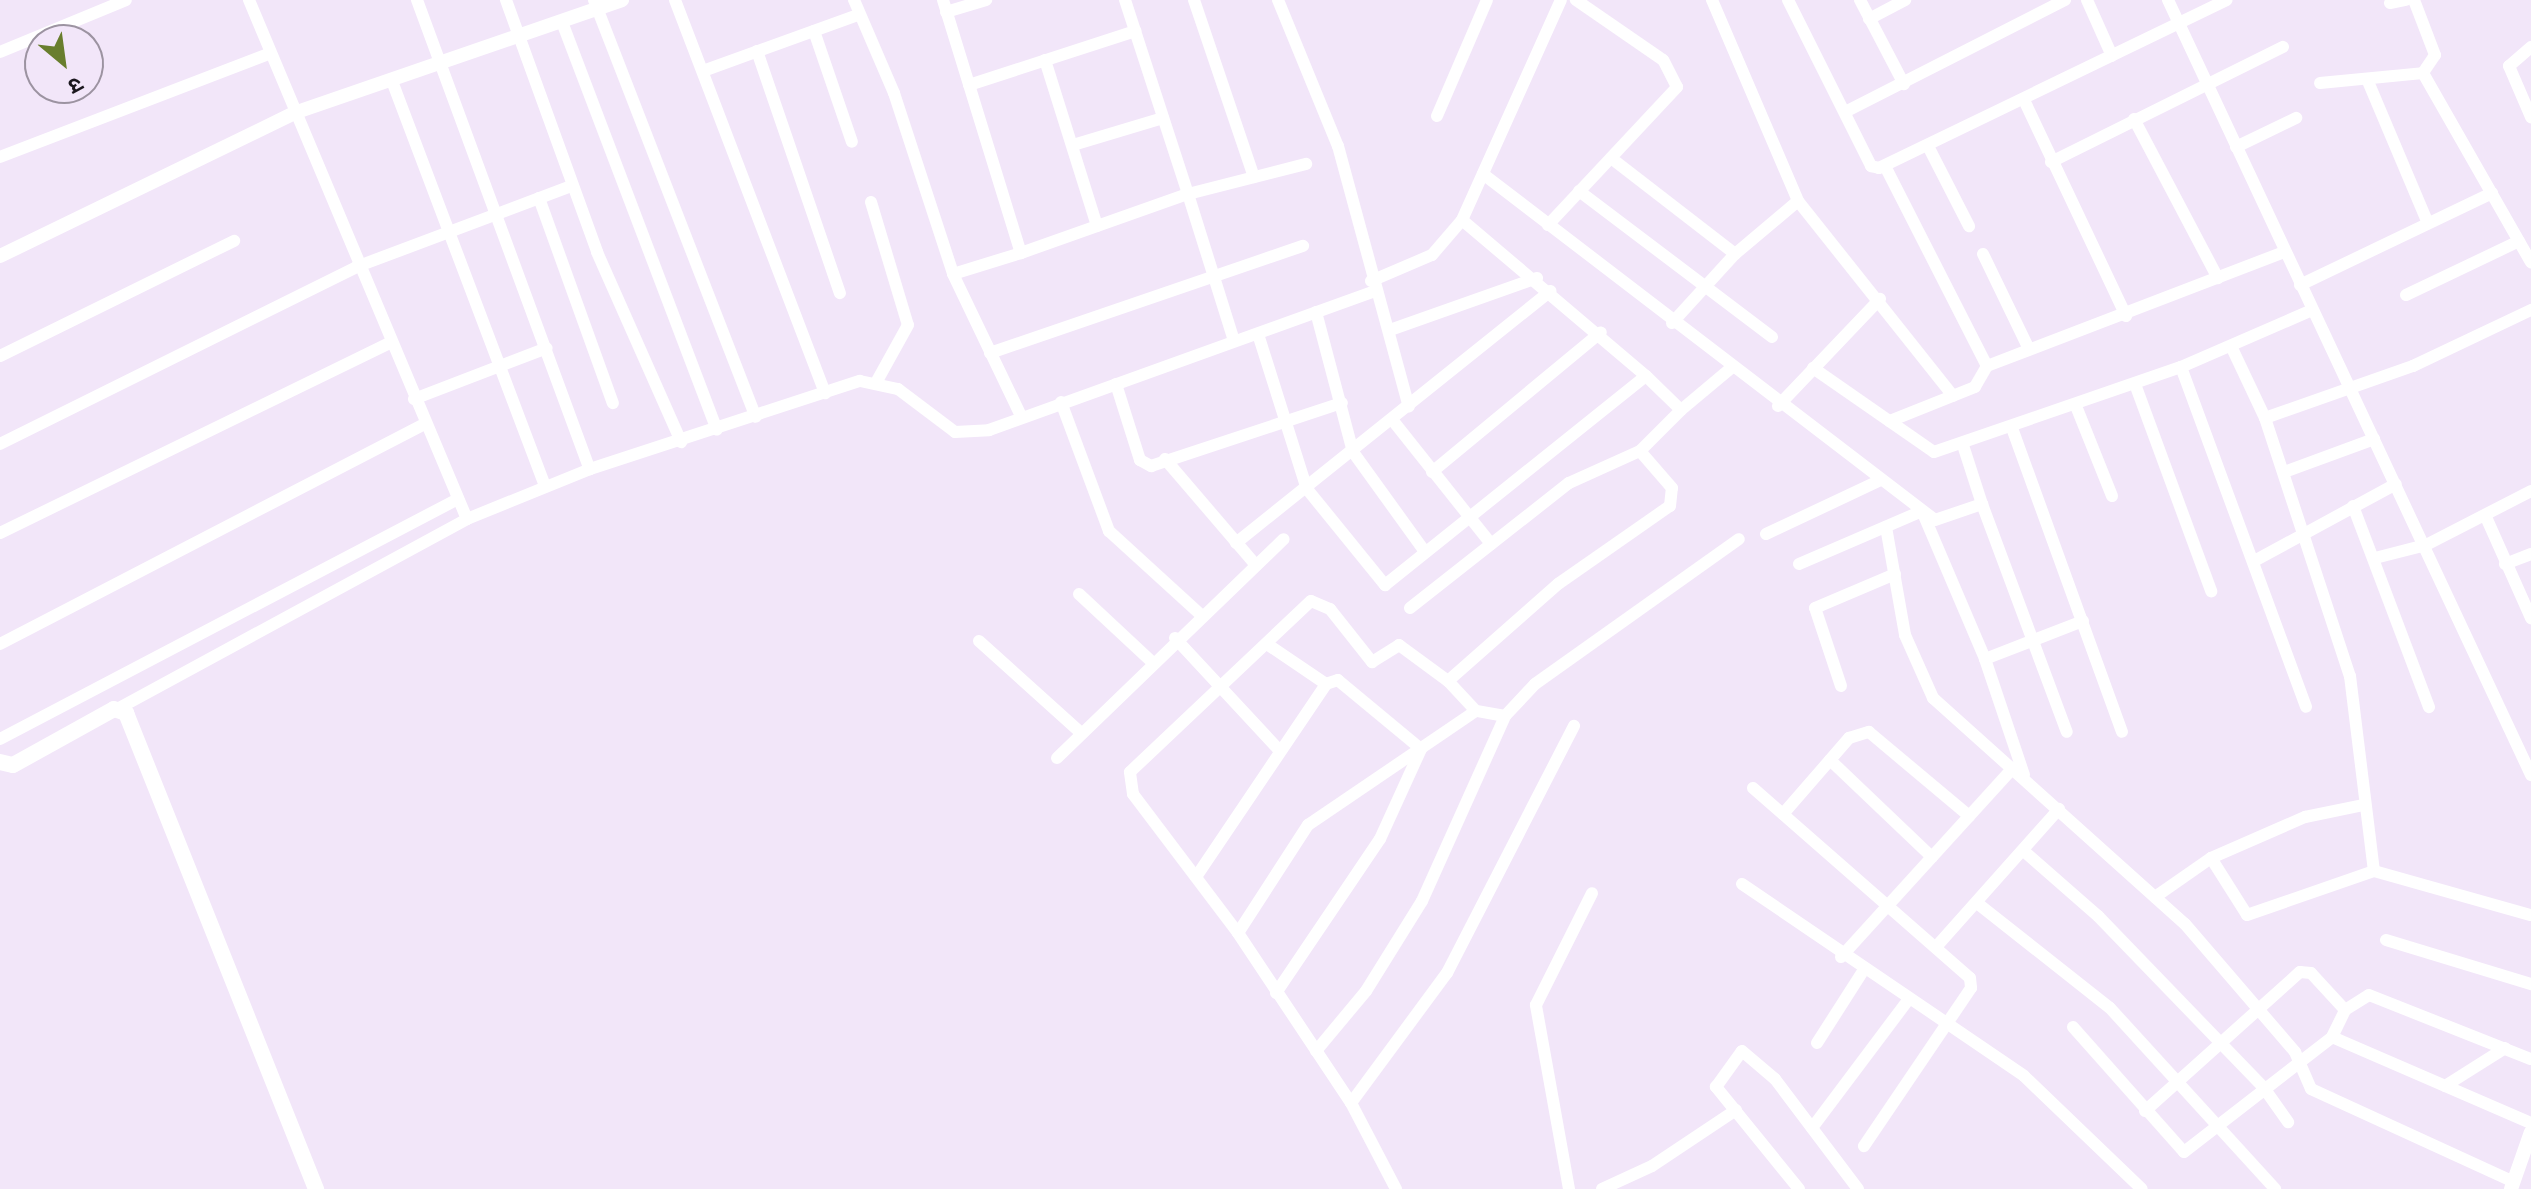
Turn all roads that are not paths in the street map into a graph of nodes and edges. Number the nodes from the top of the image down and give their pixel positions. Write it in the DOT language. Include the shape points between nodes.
graph roads {
  1 [pos="126,0"];
  2 [pos="249,0"];
  3 [pos="417,0"];
  4 [pos="506,0"];
  5 [pos="622,0"];
  6 [pos="675,0"];
  7 [pos="854,0"];
  8 [pos="986,0"];
  9 [pos="1125,0"];
  10 [pos="1194,0"];
  11 [pos="1278,0"];
  12 [pos="1487,0"];
  13 [pos="1561,0"];
  14 [pos="1576,0"];
  15 [pos="1712,0"];
  16 [pos="1788,0"];
  17 [pos="1860,0"];
  18 [pos="1905,0"];
  19 [pos="2065,0"];
  20 [pos="2087,0"];
  21 [pos="2168,0"];
  22 [pos="2227,0"];
  23 [pos="2406,0"];
  24 [pos="2414,0"];
  25 [pos="2390,3"];
  26 [pos="596,5"];
  27 [pos="944,6"];
  28 [pos="858,15"];
  29 [pos="1869,19"];
  30 [pos="562,22"];
  31 [pos="2180,23"];
  32 [pos="814,31"];
  33 [pos="1135,31"];
  34 [pos="519,36"];
  35 [pos="2283,47"];
  36 [pos="2531,47"];
  37 [pos="757,51"];
  38 [pos="0,52"];
  39 [pos="271,53"];
  40 [pos="2112,56"];
  41 [pos="1045,60"];
  42 [pos="440,65"];
  43 [pos="703,71"];
  44 [pos="2423,73"];
  45 [pos="2367,79"];
  46 [pos="392,81"];
  47 [pos="2320,83"];
  48 [pos="1904,84"];
  49 [pos="2208,84"];
  50 [pos="969,85"];
  51 [pos="2024,100"];
  52 [pos="1845,112"];
  53 [pos="294,113"];
  54 [pos="1437,116"];
  55 [pos="2531,117"];
  56 [pos="1163,118"];
  57 [pos="2296,118"];
  58 [pos="2134,119"];
  59 [pos="852,142"];
  60 [pos="1073,145"];
  61 [pos="2236,147"];
  62 [pos="1929,148"];
  63 [pos="0,157"];
  64 [pos="1611,158"];
  65 [pos="2051,162"];
  66 [pos="1306,164"];
  67 [pos="1886,168"];
  68 [pos="1483,174"];
  69 [pos="1254,177"];
  70 [pos="572,186"];
  71 [pos="1579,191"];
  72 [pos="2492,193"];
  73 [pos="1188,194"];
  74 [pos="539,198"];
  75 [pos="1798,201"];
  76 [pos="871,202"];
  77 [pos="496,214"];
  78 [pos="1462,220"];
  79 [pos="2427,221"];
  80 [pos="1548,225"];
  81 [pos="1097,226"];
  82 [pos="1969,226"];
  83 [pos="449,233"];
  84 [pos="234,241"];
  85 [pos="2519,241"];
  86 [pos="1303,246"];
  87 [pos="2284,252"];
  88 [pos="1021,253"];
  89 [pos="1735,254"];
  90 [pos="1983,254"];
  91 [pos="0,256"];
  92 [pos="2531,262"];
  93 [pos="356,267"];
  94 [pos="953,274"];
  95 [pos="1213,277"];
  96 [pos="1537,278"];
  97 [pos="2218,278"];
  98 [pos="2300,285"];
  99 [pos="1373,286"];
  100 [pos="1706,286"];
  101 [pos="1550,291"];
  102 [pos="840,293"];
  103 [pos="2406,295"];
  104 [pos="1880,299"];
  105 [pos="2312,310"];
  106 [pos="2531,310"];
  107 [pos="1316,312"];
  108 [pos="2126,316"];
  109 [pos="1672,323"];
  110 [pos="1390,330"];
  111 [pos="1601,332"];
  112 [pos="1258,334"];
  113 [pos="1772,337"];
  114 [pos="1234,341"];
  115 [pos="390,343"];
  116 [pos="2231,346"];
  117 [pos="547,348"];
  118 [pos="2029,349"];
  119 [pos="990,353"];
  120 [pos="0,356"];
  121 [pos="500,365"];
  122 [pos="1987,366"];
  123 [pos="2181,367"];
  124 [pos="1813,368"];
  125 [pos="1730,369"];
  126 [pos="1646,376"];
  127 [pos="877,381"];
  128 [pos="1116,384"];
  129 [pos="2135,384"];
  130 [pos="2352,386"];
  131 [pos="825,393"];
  132 [pos="1953,396"];
  133 [pos="414,399"];
  134 [pos="1061,402"];
  135 [pos="613,403"];
  136 [pos="1342,403"];
  137 [pos="1778,406"];
  138 [pos="2076,406"];
  139 [pos="1409,407"];
  140 [pos="1681,410"];
  141 [pos="1021,416"];
  142 [pos="756,417"];
  143 [pos="2265,418"];
  144 [pos="1284,419"];
  145 [pos="1890,421"];
  146 [pos="1394,422"];
  147 [pos="425,424"];
  148 [pos="2012,428"];
  149 [pos="717,430"];
  150 [pos="2374,439"];
  151 [pos="681,442"];
  152 [pos="0,444"];
  153 [pos="1963,445"];
  154 [pos="1640,451"];
  155 [pos="1353,452"];
  156 [pos="1165,459"];
  157 [pos="590,469"];
  158 [pos="1432,472"];
  159 [pos="2284,472"];
  160 [pos="1881,480"];
  161 [pos="2396,484"];
  162 [pos="545,486"];
  163 [pos="1307,489"];
  164 [pos="2531,491"];
  165 [pos="2112,496"];
  166 [pos="458,499"];
  167 [pos="1982,504"];
  168 [pos="2353,506"];
  169 [pos="1922,511"];
  170 [pos="1465,514"];
  171 [pos="2486,517"];
  172 [pos="467,519"];
  173 [pos="1886,527"];
  174 [pos="0,533"];
  175 [pos="1766,534"];
  176 [pos="2305,535"];
  177 [pos="1284,539"];
  178 [pos="1739,539"];
  179 [pos="1236,543"];
  180 [pos="1491,544"];
  181 [pos="2426,545"];
  182 [pos="1425,552"];
  183 [pos="2531,554"];
  184 [pos="2375,558"];
  185 [pos="2256,560"];
  186 [pos="1799,564"];
  187 [pos="2505,564"];
  188 [pos="1256,565"];
  189 [pos="1895,574"];
  190 [pos="2211,591"];
  191 [pos="277,592"];
  192 [pos="1079,594"];
  193 [pos="1410,608"];
  194 [pos="1200,614"];
  195 [pos="289,615"];
  196 [pos="2531,618"];
  197 [pos="2083,621"];
  198 [pos="1175,638"];
  199 [pos="979,641"];
  200 [pos="2033,641"];
  201 [pos="0,644"];
  202 [pos="1267,644"];
  203 [pos="1985,659"];
  204 [pos="1152,662"];
  205 [pos="1448,681"];
  206 [pos="1219,684"];
  207 [pos="1326,684"];
  208 [pos="1841,686"];
  209 [pos="121,707"];
  210 [pos="2306,707"];
  211 [pos="2429,707"];
  212 [pos="1476,711"];
  213 [pos="1505,716"];
  214 [pos="1574,726"];
  215 [pos="2067,732"];
  216 [pos="2122,732"];
  217 [pos="1081,733"];
  218 [pos="0,739"];
  219 [pos="1421,749"];
  220 [pos="1280,751"];
  221 [pos="1057,758"];
  222 [pos="1830,760"];
  223 [pos="2,767"];
  224 [pos="2013,768"];
  225 [pos="2531,775"];
  226 [pos="2025,778"];
  227 [pos="1753,788"];
  228 [pos="2363,805"];
  229 [pos="2059,809"];
  230 [pos="1783,814"];
  231 [pos="1969,816"];
  232 [pos="2026,853"];
  233 [pos="1932,857"];
  234 [pos="2211,858"];
  235 [pos="2374,871"];
  236 [pos="1196,877"];
  237 [pos="1742,884"];
  238 [pos="1592,893"];
  239 [pos="2155,897"];
  240 [pos="1977,903"];
  241 [pos="1889,904"];
  242 [pos="2531,915"];
  243 [pos="1238,933"];
  244 [pos="2386,940"];
  245 [pos="1936,947"];
  246 [pos="1841,957"];
  247 [pos="1863,971"];
  248 [pos="2531,984"];
  249 [pos="1276,993"];
  250 [pos="1909,999"];
  251 [pos="2260,1008"];
  252 [pos="2345,1010"];
  253 [pos="1948,1024"];
  254 [pos="2073,1027"];
  255 [pos="2332,1037"];
  256 [pos="1817,1043"];
  257 [pos="2221,1044"];
  258 [pos="2505,1048"];
  259 [pos="1316,1051"];
  260 [pos="2531,1059"];
  261 [pos="2299,1063"];
  262 [pos="2178,1081"];
  263 [pos="2445,1086"];
  264 [pos="2264,1088"];
  265 [pos="1351,1103"];
  266 [pos="1736,1110"];
  267 [pos="2145,1111"];
  268 [pos="2288,1122"];
  269 [pos="2531,1123"];
  270 [pos="2222,1127"];
  271 [pos="1812,1128"];
  272 [pos="2531,1132"];
  273 [pos="1864,1146"];
  274 [pos="2512,1185"];
  275 [pos="316,1189"];
  276 [pos="1396,1189"];
  277 [pos="1569,1189"];
  278 [pos="1603,1189"];
  279 [pos="1799,1189"];
  280 [pos="1858,1189"];
  281 [pos="2142,1189"];
  282 [pos="2275,1189"];
  1 -- 38 [label="street"];
  2 -- 39 [label="street"];
  3 -- 42 [label="street"];
  4 -- 34 [label="street"];
  5 -- 26 [label="street"];
  6 -- 43 [label="street"];
  7 -- 28 [label="street"];
  8 -- 27 [label="street"];
  9 -- 33 [label="street"];
  10 -- 69 [label="street"];
  11 -- 99 [label="street" via="1338,146"];
  12 -- 54 [label="street"];
  13 -- 68 [label="street"];
  14 -- 64 [label="street" via="1663,60 1677,83 1675,96"];
  15 -- 75 [label="street"];
  16 -- 52 [label="street"];
  17 -- 29 [label="street"];
  18 -- 29 [label="street"];
  19 -- 48 [label="street"];
  20 -- 40 [label="street"];
  21 -- 31 [label="street"];
  22 -- 31 [label="street"];
  23 -- 25 [label="street"];
  24 -- 44 [label="street" via="2423,6 2435,55"];
  26 -- 30 [label="street"];
  26 -- 142 [label="street"];
  27 -- 50 [label="street"];
  28 -- 32 [label="street"];
  28 -- 94 [label="street" via="894,93"];
  29 -- 48 [label="street"];
  30 -- 34 [label="street"];
  30 -- 149 [label="street"];
  31 -- 40 [label="street"];
  31 -- 49 [label="street"];
  32 -- 37 [label="street"];
  32 -- 59 [label="street"];
  33 -- 41 [label="street"];
  33 -- 56 [label="street"];
  34 -- 42 [label="street"];
  34 -- 70 [label="street"];
  35 -- 49 [label="street"];
  36 -- 55 [label="street" via="2509,66"];
  37 -- 43 [label="street"];
  37 -- 102 [label="street"];
  39 -- 53 [label="street"];
  39 -- 63 [label="street"];
  40 -- 51 [label="street"];
  41 -- 50 [label="street"];
  41 -- 60 [label="street"];
  42 -- 46 [label="street"];
  42 -- 77 [label="street"];
  43 -- 131 [label="street"];
  44 -- 45 [label="street"];
  44 -- 72 [label="street"];
  45 -- 47 [label="street"];
  45 -- 79 [label="street"];
  46 -- 53 [label="street"];
  46 -- 83 [label="street"];
  48 -- 52 [label="street"];
  49 -- 58 [label="street"];
  49 -- 61 [label="street"];
  50 -- 88 [label="street"];
  51 -- 62 [label="street"];
  51 -- 65 [label="street"];
  52 -- 67 [label="street" via="1871,166"];
  53 -- 91 [label="street"];
  53 -- 93 [label="street"];
  56 -- 60 [label="street"];
  56 -- 73 [label="street"];
  57 -- 61 [label="street"];
  58 -- 65 [label="street"];
  58 -- 97 [label="street"];
  60 -- 81 [label="street"];
  61 -- 87 [label="street"];
  62 -- 67 [label="street"];
  62 -- 82 [label="street"];
  64 -- 71 [label="street"];
  64 -- 89 [label="street"];
  65 -- 108 [label="street"];
  66 -- 69 [label="street"];
  67 -- 122 [label="street"];
  68 -- 78 [label="street"];
  68 -- 80 [label="street"];
  69 -- 73 [label="street"];
  70 -- 74 [label="street"];
  70 -- 151 [label="street"];
  71 -- 80 [label="street"];
  71 -- 100 [label="street"];
  72 -- 79 [label="street"];
  72 -- 85 [label="street"];
  73 -- 81 [label="street"];
  73 -- 95 [label="street"];
  74 -- 77 [label="street"];
  74 -- 135 [label="street"];
  75 -- 89 [label="street"];
  75 -- 104 [label="street"];
  76 -- 127 [label="street" via="908,325"];
  77 -- 83 [label="street"];
  77 -- 117 [label="street"];
  78 -- 96 [label="street"];
  78 -- 99 [label="street" via="1432,255"];
  79 -- 98 [label="street"];
  80 -- 109 [label="street"];
  81 -- 88 [label="street"];
  83 -- 93 [label="street"];
  83 -- 121 [label="street"];
  84 -- 120 [label="street"];
  85 -- 92 [label="street"];
  85 -- 103 [label="street"];
  86 -- 95 [label="street"];
  87 -- 97 [label="street"];
  87 -- 98 [label="street"];
  88 -- 94 [label="street"];
  89 -- 100 [label="street"];
  90 -- 118 [label="street"];
  93 -- 115 [label="street"];
  93 -- 152 [label="street"];
  94 -- 119 [label="street"];
  95 -- 114 [label="street"];
  95 -- 119 [label="street"];
  96 -- 101 [label="street"];
  96 -- 110 [label="street"];
  97 -- 108 [label="street"];
  98 -- 105 [label="street"];
  99 -- 107 [label="street"];
  99 -- 110 [label="street"];
  100 -- 109 [label="street"];
  100 -- 113 [label="street"];
  101 -- 111 [label="street"];
  101 -- 139 [label="street"];
  104 -- 124 [label="street"];
  104 -- 132 [label="street"];
  105 -- 116 [label="street"];
  105 -- 130 [label="street"];
  106 -- 130 [label="street"];
  107 -- 112 [label="street"];
  107 -- 136 [label="street"];
  108 -- 118 [label="street"];
  109 -- 125 [label="street"];
  110 -- 139 [label="street"];
  111 -- 126 [label="street"];
  111 -- 158 [label="street"];
  112 -- 114 [label="street"];
  112 -- 144 [label="street"];
  114 -- 128 [label="street"];
  115 -- 133 [label="street"];
  115 -- 174 [label="street"];
  116 -- 123 [label="street"];
  116 -- 143 [label="street"];
  117 -- 121 [label="street"];
  117 -- 157 [label="street"];
  118 -- 122 [label="street"];
  119 -- 141 [label="street"];
  121 -- 133 [label="street"];
  121 -- 162 [label="street"];
  122 -- 132 [label="street" via="1982,382"];
  123 -- 129 [label="street"];
  123 -- 185 [label="street"];
  124 -- 137 [label="street"];
  124 -- 145 [label="street"];
  125 -- 137 [label="street"];
  125 -- 140 [label="street"];
  126 -- 140 [label="street"];
  126 -- 170 [label="street"];
  127 -- 131 [label="street"];
  127 -- 141 [label="street" via="955,432 989,430"];
  128 -- 134 [label="street"];
  128 -- 156 [label="street" via="1140,460 1151,466"];
  129 -- 138 [label="street"];
  129 -- 190 [label="street"];
  130 -- 143 [label="street"];
  130 -- 150 [label="street"];
  131 -- 142 [label="street"];
  132 -- 145 [label="street"];
  133 -- 147 [label="street"];
  134 -- 141 [label="street"];
  134 -- 194 [label="street" via="1109,531"];
  136 -- 144 [label="street"];
  136 -- 155 [label="street"];
  137 -- 160 [label="street"];
  138 -- 148 [label="street"];
  138 -- 165 [label="street"];
  139 -- 146 [label="street"];
  140 -- 154 [label="street"];
  142 -- 149 [label="street"];
  143 -- 159 [label="street"];
  144 -- 156 [label="street"];
  144 -- 163 [label="street"];
  145 -- 153 [label="street" via="1925,451"];
  146 -- 155 [label="street"];
  146 -- 158 [label="street"];
  147 -- 166 [label="street"];
  147 -- 201 [label="street"];
  148 -- 153 [label="street"];
  148 -- 197 [label="street"];
  149 -- 151 [label="street"];
  150 -- 159 [label="street"];
  150 -- 161 [label="street"];
  151 -- 157 [label="street"];
  153 -- 167 [label="street"];
  154 -- 180 [label="street" via="1569,483"];
  154 -- 205 [label="street" via="1672,488 1670,506 1558,584"];
  155 -- 163 [label="street"];
  155 -- 182 [label="street"];
  156 -- 179 [label="street"];
  157 -- 162 [label="street"];
  158 -- 170 [label="street"];
  159 -- 176 [label="street"];
  160 -- 169 [label="street"];
  160 -- 175 [label="street"];
  161 -- 168 [label="street"];
  161 -- 181 [label="street"];
  162 -- 172 [label="street"];
  163 -- 179 [label="street"];
  163 -- 182 [label="street" via="1384,584"];
  164 -- 171 [label="street"];
  166 -- 172 [label="street"];
  166 -- 191 [label="street"];
  167 -- 169 [label="street" via="1935,520"];
  167 -- 200 [label="street"];
  168 -- 176 [label="street"];
  168 -- 184 [label="street"];
  169 -- 173 [label="street"];
  169 -- 203 [label="street"];
  170 -- 180 [label="street"];
  170 -- 182 [label="street"];
  171 -- 181 [label="street"];
  171 -- 187 [label="street"];
  172 -- 195 [label="street"];
  173 -- 186 [label="street"];
  173 -- 189 [label="street"];
  176 -- 185 [label="street"];
  176 -- 228 [label="street" via="2350,676"];
  177 -- 188 [label="street"];
  178 -- 213 [label="street" via="1535,684"];
  179 -- 188 [label="street"];
  180 -- 193 [label="street"];
  181 -- 184 [label="street"];
  181 -- 225 [label="street" via="2488,694"];
  183 -- 187 [label="street"];
  184 -- 211 [label="street"];
  185 -- 210 [label="street"];
  187 -- 196 [label="street"];
  188 -- 194 [label="street"];
  189 -- 208 [label="street" via="1815,608"];
  189 -- 224 [label="street" via="1905,635 1933,698"];
  191 -- 195 [label="street"];
  191 -- 218 [label="street"];
  192 -- 204 [label="street"];
  194 -- 198 [label="street"];
  195 -- 209 [label="street"];
  197 -- 200 [label="street"];
  197 -- 216 [label="street"];
  198 -- 204 [label="street"];
  198 -- 206 [label="street"];
  199 -- 217 [label="street"];
  200 -- 203 [label="street"];
  200 -- 215 [label="street"];
  202 -- 205 [label="street" via="1315,600 1372,662 1399,645"];
  202 -- 206 [label="street"];
  202 -- 207 [label="street"];
  203 -- 226 [label="street"];
  204 -- 217 [label="street"];
  205 -- 212 [label="street"];
  206 -- 220 [label="street"];
  206 -- 236 [label="street" via="1126,780"];
  207 -- 219 [label="street" via="1338,680"];
  207 -- 220 [label="street"];
  209 -- 223 [label="main road"];
  209 -- 275 [label="main road"];
  212 -- 213 [label="street"];
  212 -- 219 [label="street"];
  213 -- 259 [label="street" via="1422,901 1366,991"];
  214 -- 265 [label="street" via="1447,973"];
  217 -- 221 [label="street"];
  219 -- 243 [label="street" via="1308,825"];
  219 -- 249 [label="street" via="1380,839"];
  220 -- 236 [label="street"];
  222 -- 230 [label="street"];
  222 -- 231 [label="street" via="1849,738 1874,734"];
  222 -- 233 [label="street"];
  224 -- 226 [label="street"];
  224 -- 231 [label="street"];
  226 -- 229 [label="street"];
  227 -- 230 [label="street"];
  228 -- 234 [label="street" via="2305,817"];
  228 -- 235 [label="street"];
  229 -- 232 [label="street"];
  229 -- 239 [label="street"];
  230 -- 241 [label="street"];
  231 -- 233 [label="street"];
  232 -- 240 [label="street"];
  232 -- 257 [label="street"];
  233 -- 241 [label="street"];
  234 -- 235 [label="street" via="2249,915"];
  234 -- 239 [label="street"];
  235 -- 242 [label="street"];
  236 -- 243 [label="street"];
  237 -- 246 [label="street"];
  238 -- 277 [label="street" via="1536,1005"];
  239 -- 251 [label="street"];
  240 -- 245 [label="street"];
  240 -- 262 [label="street" via="2110,1008"];
  241 -- 245 [label="street"];
  241 -- 246 [label="street"];
  243 -- 249 [label="street"];
  244 -- 248 [label="street"];
  245 -- 253 [label="street" via="1972,983"];
  246 -- 247 [label="street"];
  247 -- 250 [label="street"];
  247 -- 256 [label="street"];
  249 -- 259 [label="street"];
  250 -- 253 [label="street"];
  250 -- 271 [label="street"];
  251 -- 252 [label="street" via="2306,971"];
  251 -- 257 [label="street"];
  251 -- 261 [label="street"];
  252 -- 255 [label="street"];
  252 -- 258 [label="street" via="2369,995"];
  253 -- 273 [label="street"];
  253 -- 281 [label="street" via="2024,1076"];
  254 -- 267 [label="street"];
  255 -- 261 [label="street"];
  255 -- 263 [label="street"];
  257 -- 262 [label="street"];
  257 -- 264 [label="street"];
  258 -- 260 [label="street"];
  258 -- 263 [label="street"];
  259 -- 265 [label="street"];
  261 -- 264 [label="street"];
  261 -- 274 [label="street" via="2311,1089"];
  262 -- 267 [label="street"];
  262 -- 270 [label="street"];
  263 -- 269 [label="street"];
  264 -- 268 [label="street"];
  264 -- 270 [label="street"];
  265 -- 276 [label="street"];
  266 -- 271 [label="street" via="1714,1081 1745,1051"];
  266 -- 278 [label="street" via="1652,1166"];
  266 -- 279 [label="street"];
  267 -- 270 [label="street" via="2184,1152"];
  270 -- 282 [label="street"];
  271 -- 280 [label="street"];
  272 -- 274 [label="street"];
}
